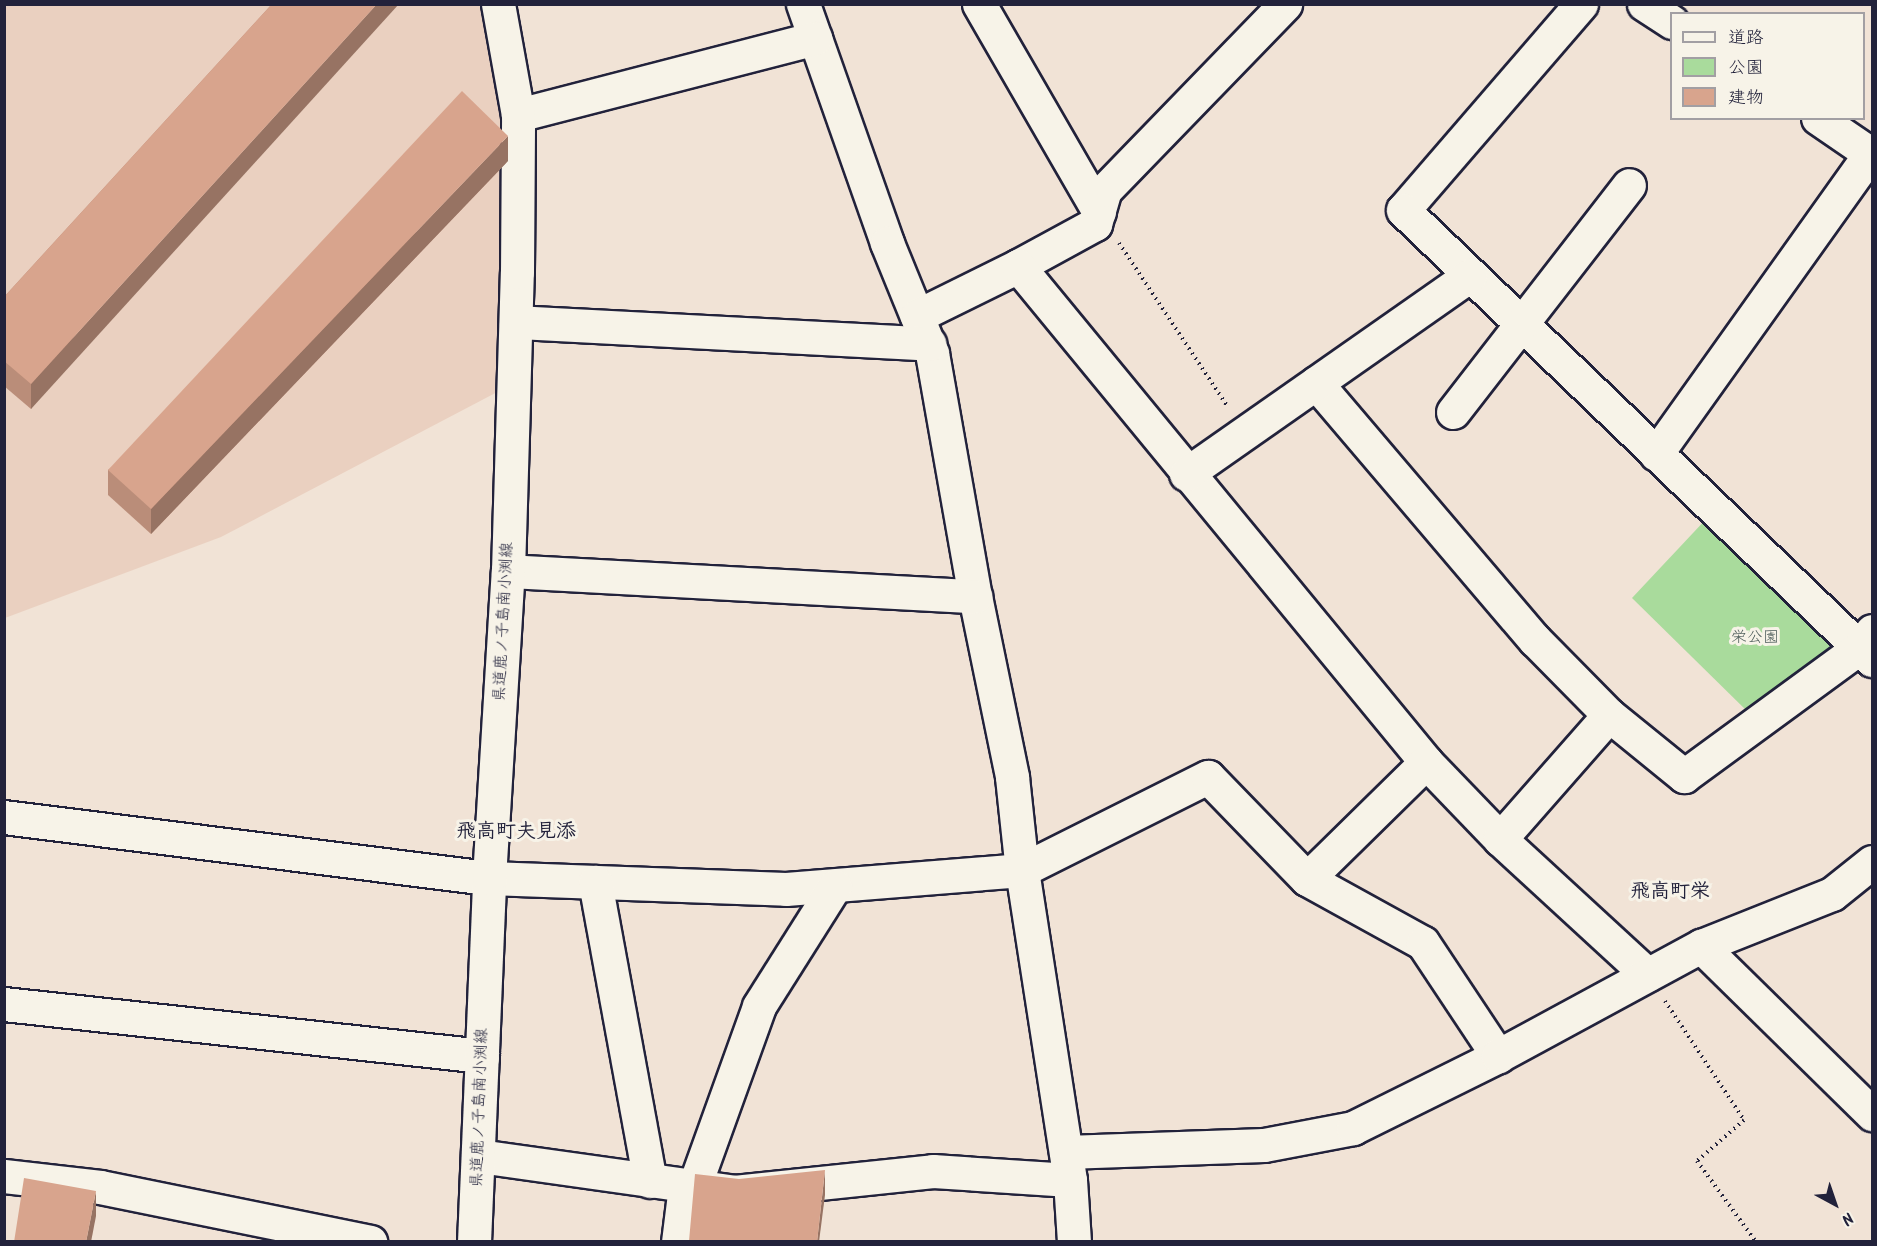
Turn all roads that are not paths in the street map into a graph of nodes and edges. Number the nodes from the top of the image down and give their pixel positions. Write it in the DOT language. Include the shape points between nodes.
graph roads {
  1 [pos="498,4"];
  2 [pos="802,4"];
  3 [pos="979,4"];
  4 [pos="1285,4"];
  5 [pos="1581,4"];
  6 [pos="1644,4"];
  7 [pos="1670,21"];
  8 [pos="815,38"];
  9 [pos="518,115"];
  10 [pos="1821,120"];
  11 [pos="1871,154"];
  12 [pos="1629,185"];
  13 [pos="1099,212"];
  14 [pos="1018,266"];
  15 [pos="1470,275"];
  16 [pos="516,322"];
  17 [pos="1522,326"];
  18 [pos="923,330"];
  19 [pos="1316,383"];
  20 [pos="1453,412"];
  21 [pos="1656,454"];
  22 [pos="1186,474"];
  23 [pos="508,571"];
  24 [pos="975,596"];
  25 [pos="1868,646"];
  26 [pos="1609,715"];
  27 [pos="1426,762"];
  28 [pos="4,817"];
  29 [pos="1500,839"];
  30 [pos="1872,862"];
  31 [pos="1022,870"];
  32 [pos="489,878"];
  33 [pos="1307,879"];
  34 [pos="595,882"];
  35 [pos="835,886"];
  36 [pos="1701,946"];
  37 [pos="1647,974"];
  38 [pos="4,1004"];
  39 [pos="482,1056"];
  40 [pos="1498,1056"];
  41 [pos="1872,1114"];
  42 [pos="479,1156"];
  43 [pos="1068,1166"];
  44 [pos="4,1176"];
  45 [pos="650,1181"];
  46 [pos="689,1186"];
  47 [pos="370,1242"];
  48 [pos="474,1242"];
  49 [pos="678,1242"];
  50 [pos="1074,1242"];
  1 -- 9 [label="street, 県道鹿ノ子島南小渕線"];
  2 -- 8 [label="street"];
  3 -- 13 [label="street"];
  4 -- 13 [label="street" via="1106,190"];
  5 -- 15 [label="street" via="1403,210"];
  6 -- 7 [label="street"];
  8 -- 9 [label="street"];
  8 -- 18 [label="street"];
  9 -- 16 [label="street, 県道鹿ノ子島南小渕線"];
  10 -- 11 [label="street"];
  11 -- 21 [label="street"];
  12 -- 17 [label="street"];
  13 -- 14 [label="street" via="1095,224"];
  14 -- 18 [label="street"];
  14 -- 22 [label="street"];
  15 -- 17 [label="street"];
  15 -- 19 [label="street"];
  16 -- 18 [label="street"];
  16 -- 23 [label="street, 県道鹿ノ子島南小渕線"];
  17 -- 20 [label="street"];
  17 -- 21 [label="street"];
  18 -- 24 [label="street"];
  19 -- 22 [label="street"];
  19 -- 26 [label="street" via="1535,640"];
  21 -- 25 [label="street"];
  22 -- 27 [label="street"];
  23 -- 24 [label="street"];
  23 -- 32 [label="street, 県道鹿ノ子島南小渕線"];
  24 -- 31 [label="street" via="1012,777"];
  25 -- 26 [label="street" via="1684,776"];
  26 -- 29 [label="street"];
  27 -- 29 [label="street"];
  27 -- 33 [label="street"];
  28 -- 32 [label="street"];
  29 -- 37 [label="street"];
  30 -- 36 [label="street" via="1832,894"];
  31 -- 33 [label="street" via="1208,777"];
  31 -- 35 [label="street"];
  31 -- 43 [label="street"];
  32 -- 34 [label="street"];
  32 -- 39 [label="street, 県道鹿ノ子島南小渕線"];
  33 -- 40 [label="street" via="1423,944"];
  34 -- 35 [label="street" via="786,889"];
  34 -- 45 [label="street"];
  35 -- 46 [label="street" via="759,1006"];
  36 -- 37 [label="street"];
  36 -- 41 [label="street"];
  37 -- 40 [label="street"];
  38 -- 39 [label="street"];
  39 -- 42 [label="street, 県道鹿ノ子島南小渕線"];
  40 -- 43 [label="street" via="1353,1128 1263,1145"];
  42 -- 45 [label="street"];
  42 -- 48 [label="street, 県道鹿ノ子島南小渕線"];
  43 -- 46 [label="street" via="933,1171 734,1192"];
  43 -- 50 [label="street"];
  44 -- 47 [label="street" via="100,1187"];
  45 -- 46 [label="street"];
  46 -- 49 [label="street"];
}
